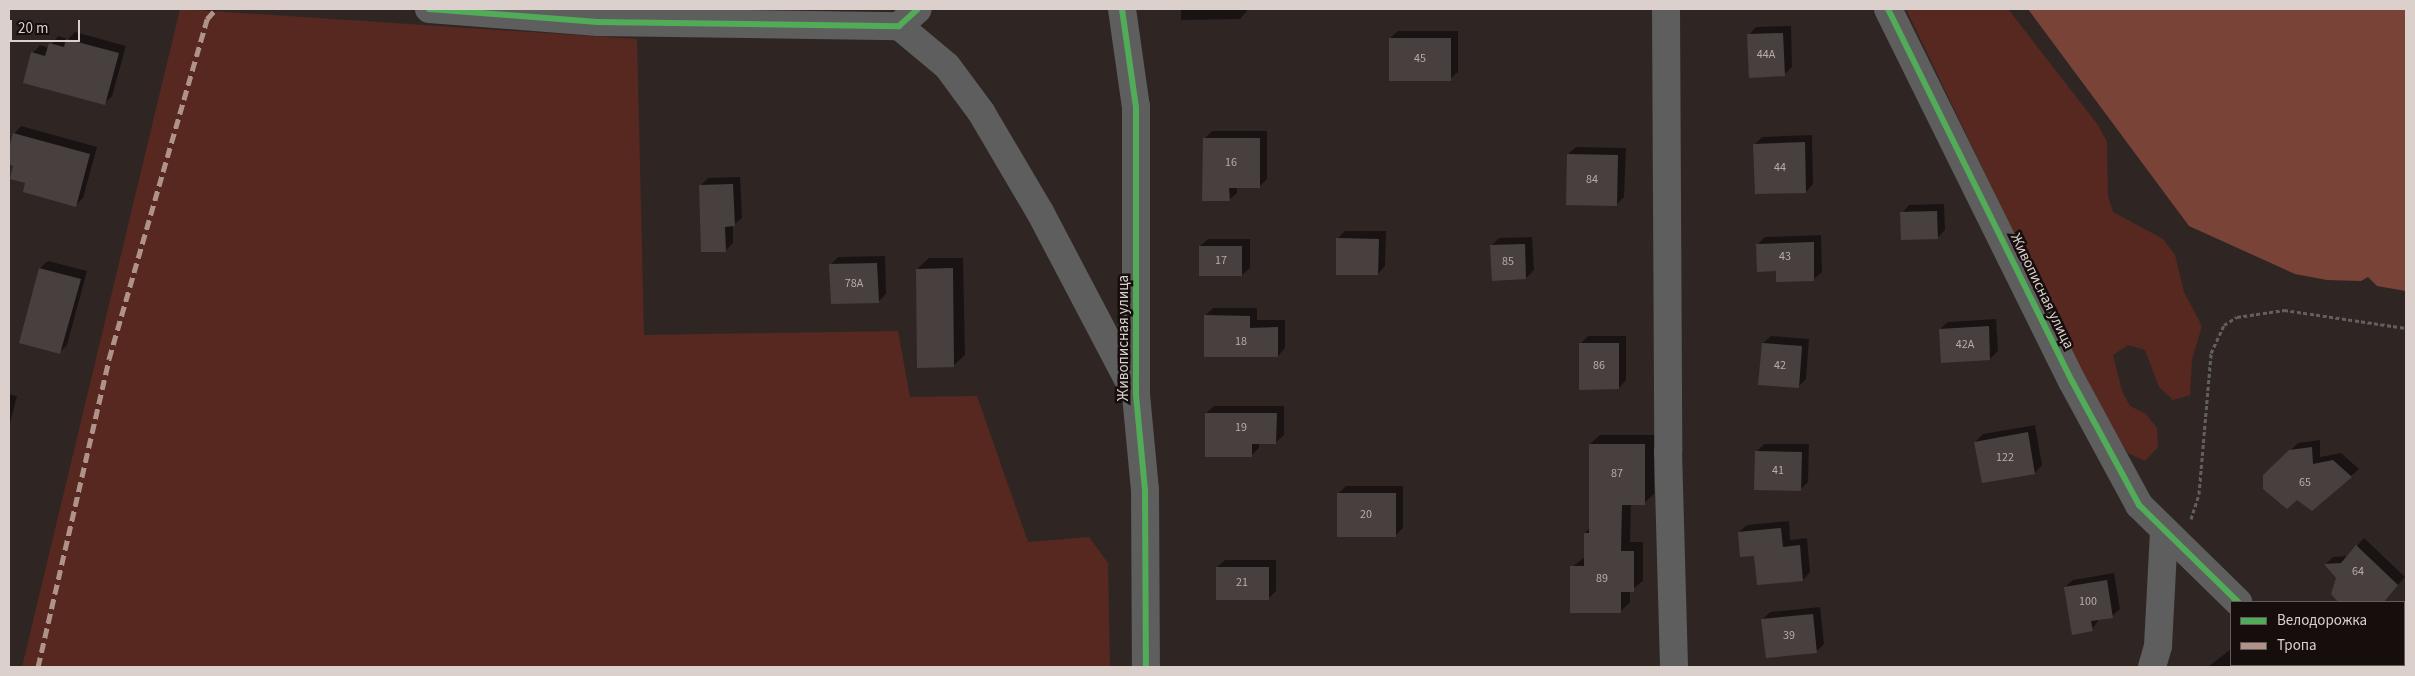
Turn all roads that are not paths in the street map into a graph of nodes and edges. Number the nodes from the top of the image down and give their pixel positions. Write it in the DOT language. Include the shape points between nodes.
graph roads {
  1 [pos="429,9"];
  2 [pos="1122,9"];
  3 [pos="1666,9"];
  4 [pos="1888,9"];
  5 [pos="909,17"];
  6 [pos="1136,395"];
  7 [pos="2171,537"];
  8 [pos="2237,601"];
  9 [pos="1146,667"];
  10 [pos="1674,667"];
  11 [pos="2152,667"];
  1 -- 5 [label="street" via="598,22"];
  2 -- 6 [label="street, Живописная улица" via="1136,107"];
  3 -- 10 [label="street" via="1668,452"];
  4 -- 7 [label="street, Живописная улица" via="2072,381 2139,505"];
  5 -- 6 [label="street" via="981,112 1040,212"];
  6 -- 9 [label="street, Живописная улица" via="1144,490"];
  7 -- 8 [label="street, Живописная улица"];
  7 -- 11 [label="street" via="2158,646"];
}
